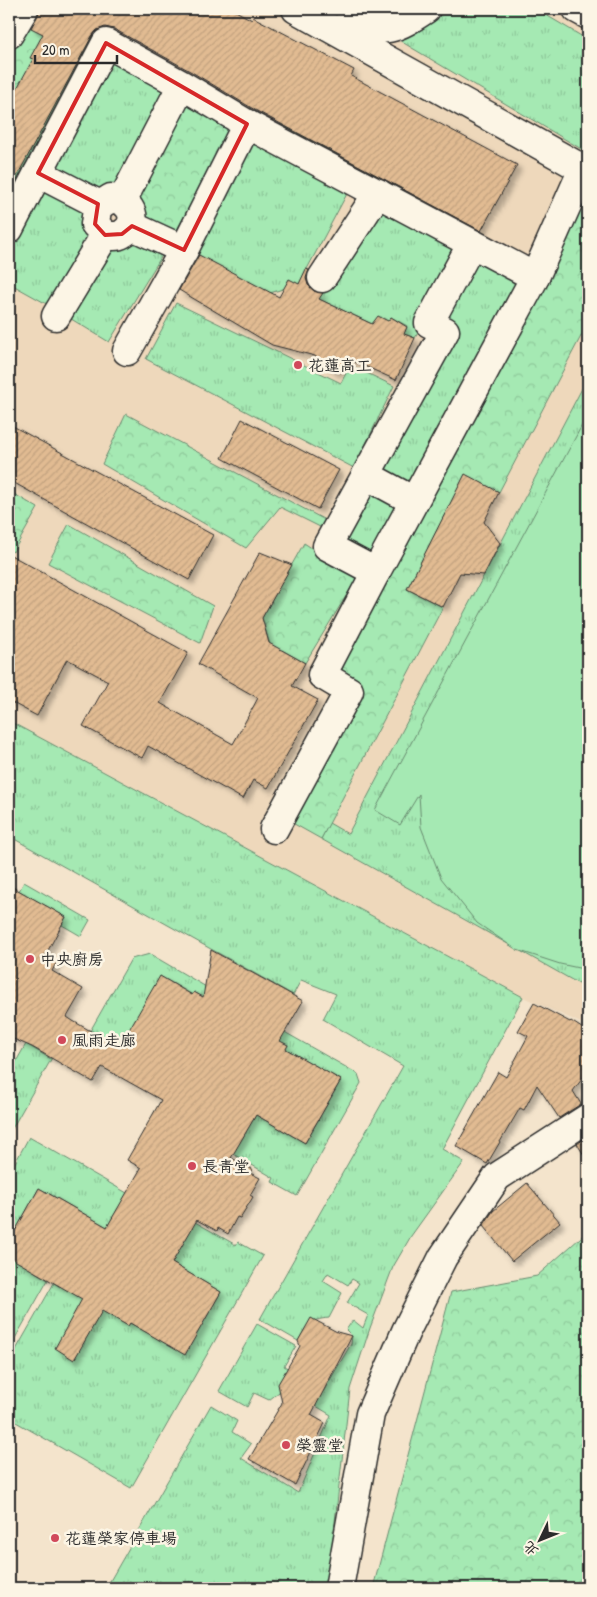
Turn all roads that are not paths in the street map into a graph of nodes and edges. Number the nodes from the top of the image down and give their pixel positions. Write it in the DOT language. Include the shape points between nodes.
graph roads {
  1 [pos="24,9"];
  2 [pos="296,9"];
  3 [pos="426,9"];
  4 [pos="578,9"];
  5 [pos="588,15"];
  6 [pos="342,21"];
  7 [pos="9,34"];
  8 [pos="182,85"];
  9 [pos="247,124"];
  10 [pos="586,169"];
  11 [pos="38,173"];
  12 [pos="378,193"];
  13 [pos="111,203"];
  14 [pos="9,226"];
  15 [pos="132,226"];
  16 [pos="105,235"];
  17 [pos="471,245"];
  18 [pos="184,250"];
  19 [pos="322,278"];
  20 [pos="535,278"];
  21 [pos="56,316"];
  22 [pos="127,351"];
  23 [pos="366,475"];
  24 [pos="414,501"];
  25 [pos="376,572"];
  26 [pos="274,829"];
  27 [pos="588,1118"];
  28 [pos="339,1588"];
  1 -- 7 [label="street"];
  2 -- 6 [label="street"];
  3 -- 6 [label="street" via="404,24 389,29"];
  4 -- 5 [label="street"];
  6 -- 10 [label="street"];
  8 -- 9 [label="street"];
  8 -- 11 [label="street" via="106,43"];
  8 -- 13 [label="street"];
  9 -- 12 [label="street"];
  9 -- 18 [label="street"];
  10 -- 20 [label="street"];
  11 -- 13 [label="street"];
  11 -- 14 [label="street"];
  12 -- 17 [label="street"];
  12 -- 19 [label="street"];
  13 -- 15 [label="street" via="128,204 132,212"];
  13 -- 16 [label="street" via="97,209 95,224"];
  15 -- 16 [label="street" via="122,234"];
  15 -- 18 [label="street"];
  16 -- 21 [label="street"];
  17 -- 20 [label="street"];
  17 -- 23 [label="street" via="429,323 446,332"];
  18 -- 22 [label="street"];
  20 -- 24 [label="street"];
  23 -- 24 [label="street"];
  23 -- 25 [label="street" via="326,546"];
  24 -- 25 [label="street"];
  25 -- 26 [label="street" via="322,675 349,691"];
  27 -- 28 [label="street" via="497,1177 443,1257 370,1414"];
}
